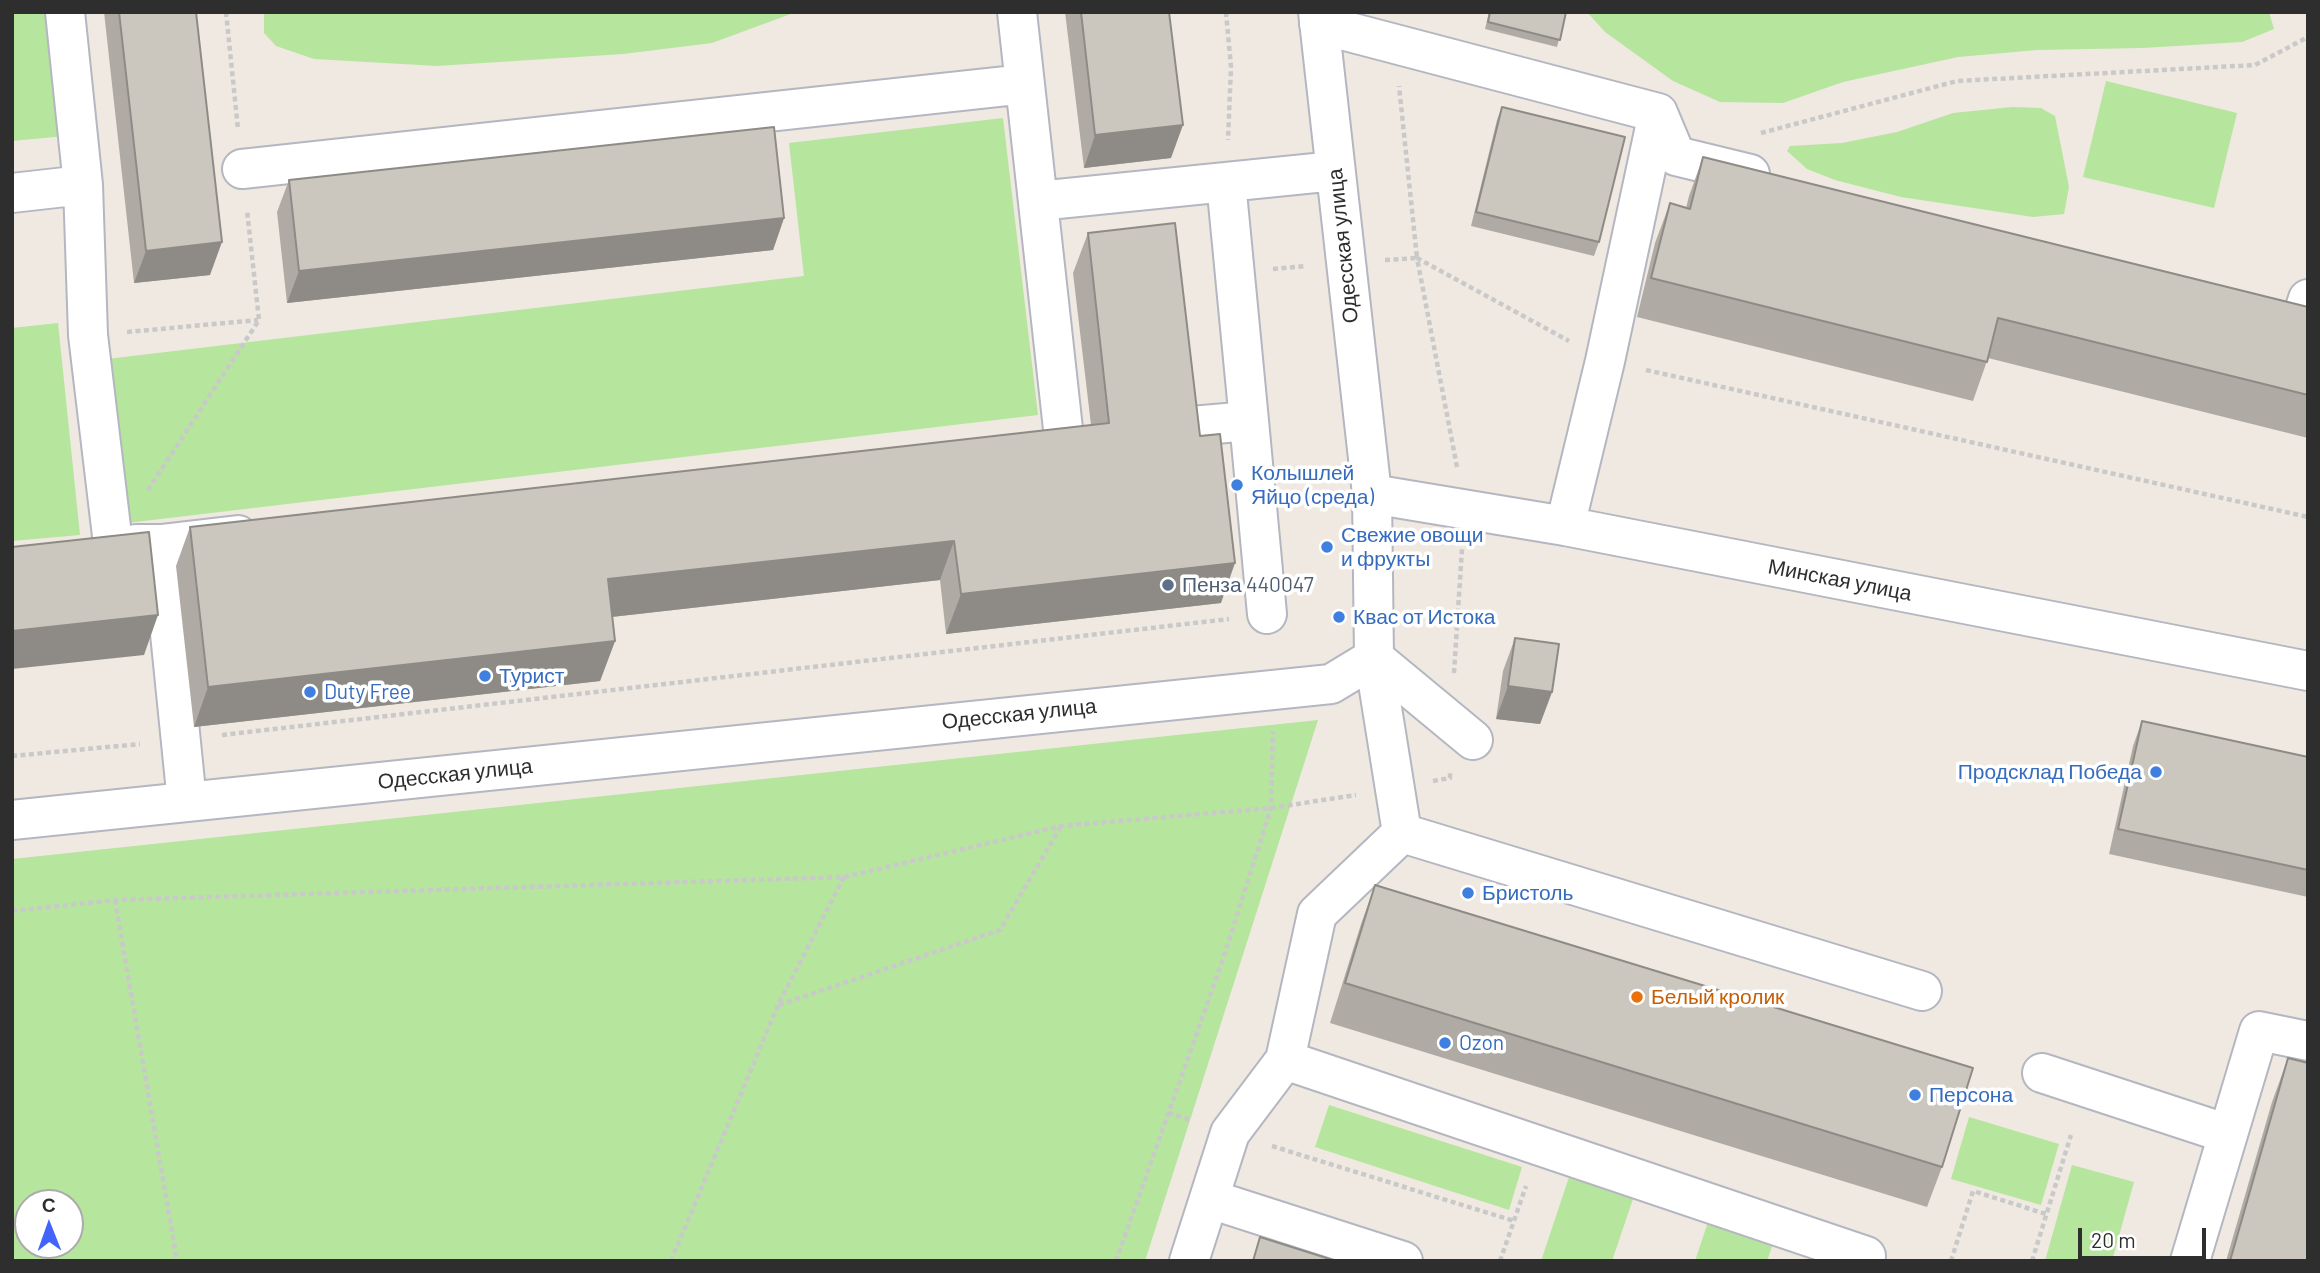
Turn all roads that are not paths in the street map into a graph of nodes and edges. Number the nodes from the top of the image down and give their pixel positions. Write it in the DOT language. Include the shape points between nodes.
graph roads {
  1 [pos="65,12"];
  2 [pos="1017,12"];
  3 [pos="1318,18"];
  4 [pos="1025,84"];
  5 [pos="1658,113"];
  6 [pos="243,169"];
  7 [pos="1335,171"];
  8 [pos="1783,182"];
  9 [pos="1226,183"];
  10 [pos="83,185"];
  11 [pos="12,193"];
  12 [pos="1038,201"];
  13 [pos="2265,298"];
  14 [pos="2307,305"];
  15 [pos="1249,421"];
  16 [pos="1180,427"];
  17 [pos="1022,442"];
  18 [pos="1372,494"];
  19 [pos="1564,526"];
  20 [pos="272,531"];
  21 [pos="113,544"];
  22 [pos="161,544"];
  23 [pos="75,548"];
  24 [pos="1267,614"];
  25 [pos="1374,658"];
  26 [pos="2308,671"];
  27 [pos="1462,731"];
  28 [pos="187,802"];
  29 [pos="12,820"];
  30 [pos="1402,833"];
  31 [pos="1922,990"];
  32 [pos="2308,1041"];
  33 [pos="1285,1060"];
  34 [pos="2042,1073"];
  35 [pos="2228,1134"];
  36 [pos="1210,1199"];
  37 [pos="1189,1261"];
  38 [pos="1403,1261"];
  39 [pos="1864,1261"];
  40 [pos="2190,1261"];
  1 -- 10 [label="street"];
  2 -- 4 [label="street"];
  3 -- 5 [label="street"];
  3 -- 7 [label="street, Одесская улица"];
  4 -- 6 [label="street"];
  4 -- 12 [label="street"];
  5 -- 8 [label="street" via="1676,156"];
  5 -- 19 [label="street"];
  7 -- 9 [label="street"];
  7 -- 18 [label="street, Одесская улица"];
  9 -- 12 [label="street"];
  9 -- 15 [label="street"];
  10 -- 11 [label="street"];
  10 -- 21 [label="street" via="88,335"];
  12 -- 17 [label="street" via="1078,437"];
  13 -- 14 [label="street"];
  15 -- 16 [label="street"];
  15 -- 24 [label="street"];
  18 -- 19 [label="street, Минская улица"];
  18 -- 25 [label="street, Одесская улица"];
  19 -- 26 [label="street, Минская улица"];
  20 -- 22 [label="street"];
  21 -- 22 [label="street"];
  21 -- 23 [label="street"];
  22 -- 28 [label="street"];
  25 -- 27 [label="street"];
  25 -- 28 [label="street, Одесская улица" via="1331,684"];
  25 -- 30 [label="street"];
  28 -- 29 [label="street, Одесская улица"];
  30 -- 31 [label="street"];
  30 -- 33 [label="street" via="1317,914"];
  32 -- 35 [label="street" via="2259,1031"];
  33 -- 36 [label="street" via="1230,1133"];
  33 -- 39 [label="street" via="1866,1256"];
  34 -- 35 [label="street"];
  35 -- 40 [label="street"];
  36 -- 37 [label="street"];
  36 -- 38 [label="street"];
}
